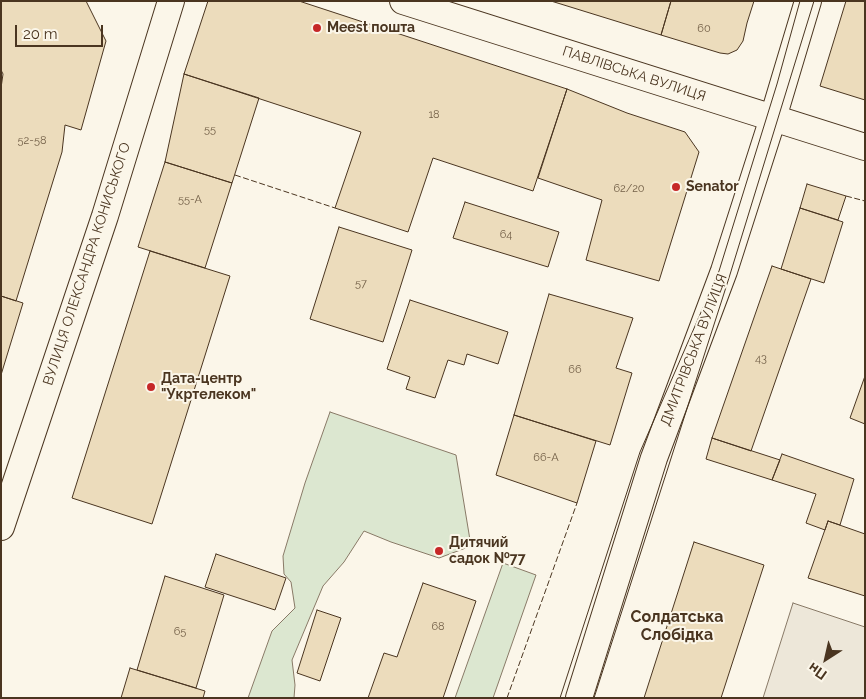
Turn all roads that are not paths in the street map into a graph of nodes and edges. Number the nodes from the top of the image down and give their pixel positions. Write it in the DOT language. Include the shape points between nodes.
graph roads {
  1 [pos="171,1"];
  2 [pos="403,1"];
  3 [pos="808,1"];
  4 [pos="772,118"];
  5 [pos="865,147"];
  6 [pos="1,527"];
  7 [pos="579,698"];
  1 -- 6 [label="street, ВУЛИЦЯ ОЛЕКСАНДРА КОНИСЬКОГО" via="105,216"];
  2 -- 4 [label="street, ПАВЛІВСЬКА ВУЛИЦЯ"];
  3 -- 4 [label="street, ДМИТРІВСЬКА ВУЛИЦЯ"];
  4 -- 5 [label="street, ПАВЛІВСЬКА ВУЛИЦЯ"];
  4 -- 7 [label="street, ДМИТРІВСЬКА ВУЛИЦЯ" via="724,271 654,458"];
}
